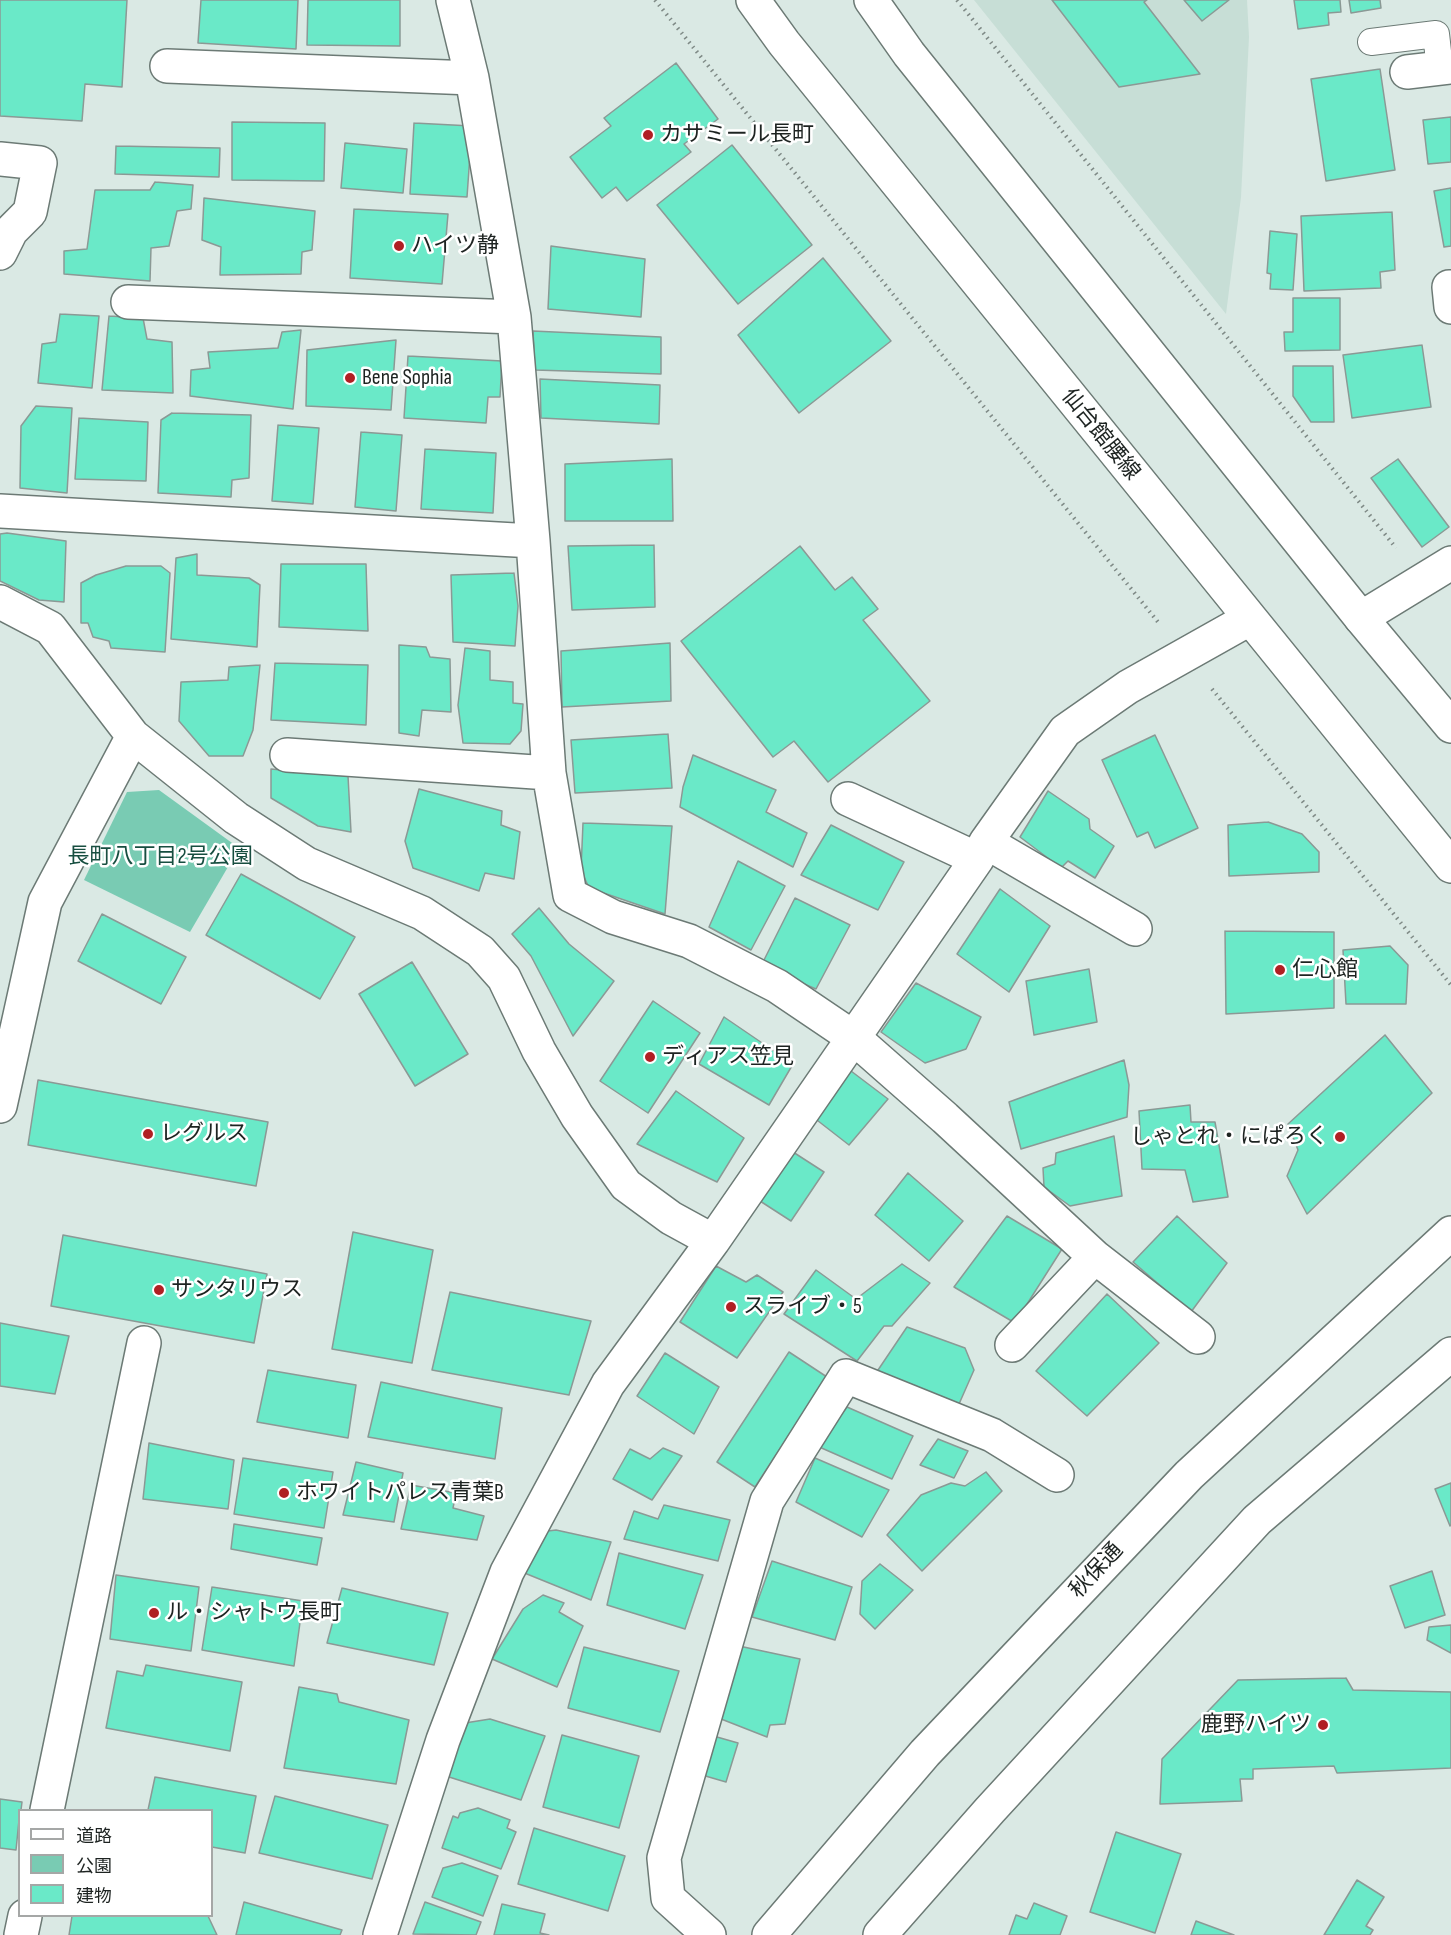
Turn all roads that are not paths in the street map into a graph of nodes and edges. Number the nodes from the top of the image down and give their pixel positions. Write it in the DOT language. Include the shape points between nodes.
graph roads {
  1 [pos="453,0"];
  2 [pos="753,0"];
  3 [pos="871,0"];
  4 [pos="1371,42"];
  5 [pos="167,66"];
  6 [pos="1446,68"];
  7 [pos="1407,72"];
  8 [pos="472,78"];
  9 [pos="0,159"];
  10 [pos="0,253"];
  11 [pos="1451,286"];
  12 [pos="129,302"];
  13 [pos="1451,307"];
  14 [pos="514,317"];
  15 [pos="0,511"];
  16 [pos="533,541"];
  17 [pos="1451,563"];
  18 [pos="0,602"];
  19 [pos="1361,618"];
  20 [pos="1249,619"];
  21 [pos="1451,726"];
  22 [pos="133,736"];
  23 [pos="288,755"];
  24 [pos="549,773"];
  25 [pos="848,799"];
  26 [pos="981,850"];
  27 [pos="1451,866"];
  28 [pos="1135,929"];
  29 [pos="854,1038"];
  30 [pos="0,1106"];
  31 [pos="1451,1233"];
  32 [pos="712,1241"];
  33 [pos="1095,1257"];
  34 [pos="1198,1337"];
  35 [pos="144,1342"];
  36 [pos="1012,1345"];
  37 [pos="1451,1354"];
  38 [pos="1057,1475"];
  39 [pos="47,1809"];
  40 [pos="25,1917"];
  41 [pos="21,1935"];
  42 [pos="380,1935"];
  43 [pos="710,1935"];
  44 [pos="769,1935"];
  45 [pos="880,1935"];
  1 -- 8 [label="main road"];
  2 -- 20 [label="main road, 仙台館腰線" via="791,53"];
  3 -- 19 [label="main road" via="909,54"];
  4 -- 6 [label="lane" via="1436,34"];
  5 -- 8 [label="main road"];
  6 -- 7 [label="main road"];
  8 -- 14 [label="main road"];
  9 -- 10 [label="main road" via="40,163 30,212 11,231"];
  11 -- 13 [label="main road"];
  12 -- 14 [label="main road"];
  14 -- 16 [label="main road"];
  15 -- 16 [label="main road"];
  16 -- 24 [label="main road"];
  17 -- 19 [label="main road"];
  18 -- 22 [label="main road" via="50,628"];
  19 -- 21 [label="main road"];
  20 -- 26 [label="main road" via="1128,687 1065,731"];
  20 -- 27 [label="main road, 仙台館腰線"];
  22 -- 30 [label="main road" via="45,902"];
  22 -- 32 [label="main road" via="236,818 307,864 422,913 480,951 504,978 539,1051 577,1116 626,1185 670,1218"];
  23 -- 24 [label="main road"];
  24 -- 29 [label="main road" via="570,895 613,918 689,941 777,986"];
  25 -- 26 [label="main road"];
  26 -- 28 [label="main road"];
  26 -- 29 [label="main road"];
  29 -- 32 [label="main road"];
  29 -- 33 [label="main road"];
  31 -- 44 [label="main road, 秋保通" via="1189,1475 925,1753"];
  32 -- 42 [label="main road" via="608,1384 507,1572 443,1740"];
  33 -- 34 [label="main road"];
  33 -- 36 [label="main road"];
  35 -- 39 [label="main road"];
  37 -- 45 [label="main road" via="1257,1520"];
  38 -- 43 [label="main road" via="992,1436 846,1376 767,1501 664,1857 668,1898"];
  40 -- 41 [label="main road"];
}
